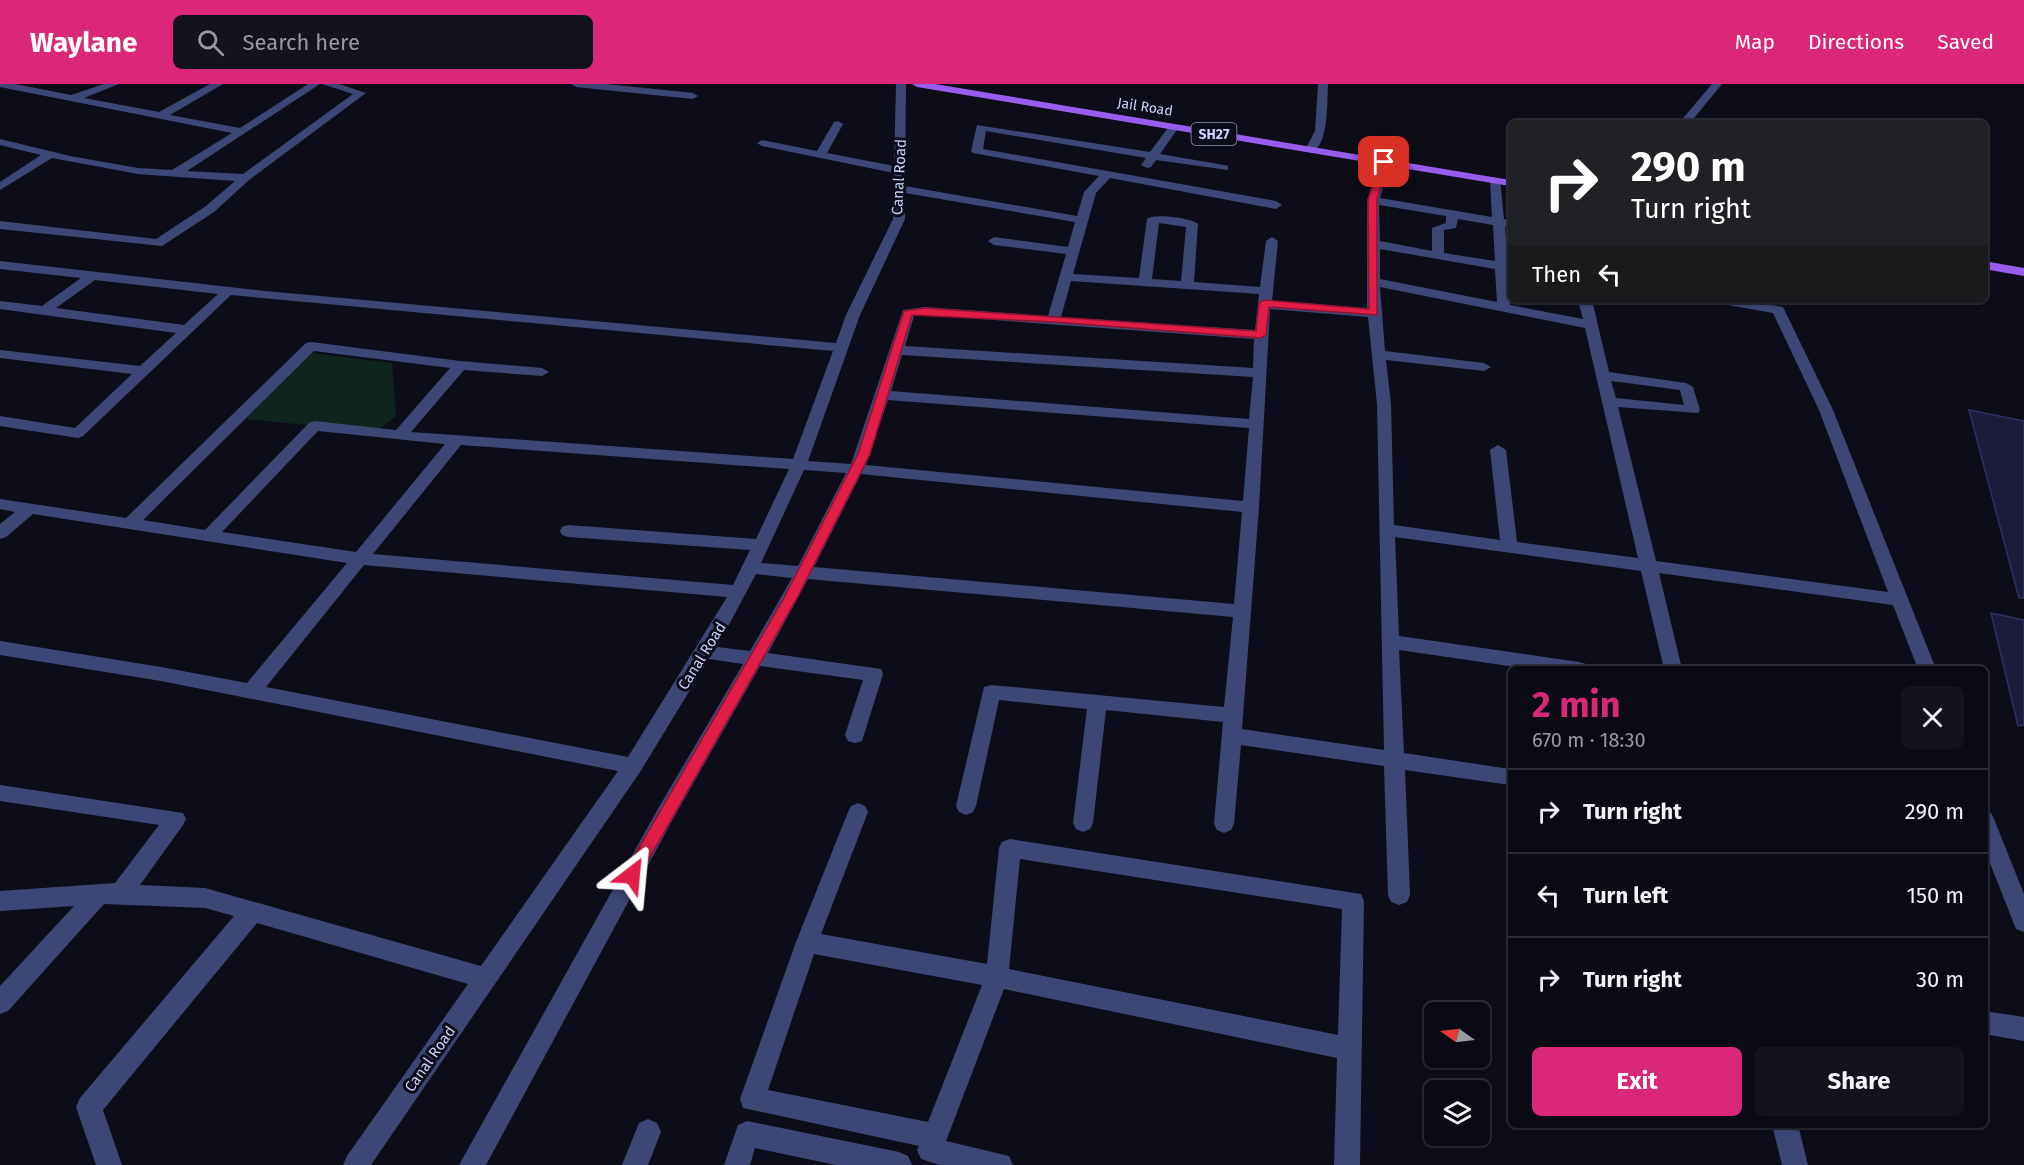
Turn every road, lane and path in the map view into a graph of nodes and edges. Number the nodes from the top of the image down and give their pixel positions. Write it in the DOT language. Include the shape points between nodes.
graph roads {
  1 [pos="0,84"];
  2 [pos="114,84"];
  3 [pos="188,84"];
  4 [pos="218,84"];
  5 [pos="315,84"];
  6 [pos="327,84"];
  7 [pos="576,84"];
  8 [pos="901,84"];
  9 [pos="916,84"];
  10 [pos="963,84"];
  11 [pos="1323,84"];
  12 [pos="1717,84"];
  13 [pos="205,92"];
  14 [pos="693,96"];
  15 [pos="71,99"];
  16 [pos="160,116"];
  17 [pos="1687,120"];
  18 [pos="838,124"];
  19 [pos="1173,127"];
  20 [pos="247,132"];
  21 [pos="0,142"];
  22 [pos="762,143"];
  23 [pos="1314,145"];
  24 [pos="51,154"];
  25 [pos="820,155"];
  26 [pos="1153,157"];
  27 [pos="1386,157"];
  28 [pos="1224,168"];
  29 [pos="175,173"];
  30 [pos="190,174"];
  31 [pos="1508,174"];
  32 [pos="1107,175"];
  33 [pos="245,178"];
  34 [pos="900,180"];
  35 [pos="1137,180"];
  36 [pos="1496,181"];
  37 [pos="1508,183"];
  38 [pos="0,187"];
  39 [pos="1373,200"];
  40 [pos="1276,205"];
  41 [pos="1452,214"];
  42 [pos="1505,223"];
  43 [pos="1081,224"];
  44 [pos="0,225"];
  45 [pos="994,241"];
  46 [pos="1272,241"];
  47 [pos="1373,244"];
  48 [pos="1074,251"];
  49 [pos="1438,255"];
  50 [pos="1988,255"];
  51 [pos="2024,260"];
  52 [pos="0,265"];
  53 [pos="1988,266"];
  54 [pos="1506,268"];
  55 [pos="2024,272"];
  56 [pos="92,276"];
  57 [pos="1066,278"];
  58 [pos="1374,282"];
  59 [pos="1145,283"];
  60 [pos="1187,286"];
  61 [pos="228,291"];
  62 [pos="1265,297"];
  63 [pos="1586,303"];
  64 [pos="1755,303"];
  65 [pos="0,305"];
  66 [pos="1777,305"];
  67 [pos="1504,308"];
  68 [pos="44,310"];
  69 [pos="1374,313"];
  70 [pos="1054,319"];
  71 [pos="1591,325"];
  72 [pos="188,330"];
  73 [pos="1261,335"];
  74 [pos="841,348"];
  75 [pos="897,350"];
  76 [pos="0,354"];
  77 [pos="1379,355"];
  78 [pos="460,365"];
  79 [pos="1484,367"];
  80 [pos="144,371"];
  81 [pos="542,372"];
  82 [pos="1260,373"];
  83 [pos="1603,375"];
  84 [pos="883,394"];
  85 [pos="1610,402"];
  86 [pos="0,421"];
  87 [pos="1257,424"];
  88 [pos="400,435"];
  89 [pos="457,440"];
  90 [pos="1498,450"];
  91 [pos="799,465"];
  92 [pos="857,470"];
  93 [pos="0,504"];
  94 [pos="1251,507"];
  95 [pos="29,509"];
  96 [pos="128,525"];
  97 [pos="1386,530"];
  98 [pos="567,531"];
  99 [pos="0,533"];
  100 [pos="208,537"];
  101 [pos="762,545"];
  102 [pos="1509,547"];
  103 [pos="360,559"];
  104 [pos="1649,566"];
  105 [pos="751,568"];
  106 [pos="803,573"];
  107 [pos="739,592"];
  108 [pos="1900,600"];
  109 [pos="1242,611"];
  110 [pos="1390,642"];
  111 [pos="0,648"];
  112 [pos="705,652"];
  113 [pos="754,660"];
  114 [pos="1558,666"];
  115 [pos="1672,666"];
  116 [pos="1926,666"];
  117 [pos="252,691"];
  118 [pos="1097,702"];
  119 [pos="1233,715"];
  120 [pos="855,735"];
  121 [pos="1233,736"];
  122 [pos="1394,760"];
  123 [pos="633,766"];
  124 [pos="1508,777"];
  125 [pos="0,793"];
  126 [pos="966,806"];
  127 [pos="858,812"];
  128 [pos="1083,823"];
  129 [pos="1224,824"];
  130 [pos="1988,829"];
  131 [pos="110,894"];
  132 [pos="1399,895"];
  133 [pos="0,901"];
  134 [pos="252,912"];
  135 [pos="2024,922"];
  136 [pos="807,942"];
  137 [pos="997,977"];
  138 [pos="486,978"];
  139 [pos="0,1003"];
  140 [pos="1988,1023"];
  141 [pos="2024,1029"];
  142 [pos="1349,1048"];
  143 [pos="1786,1128"];
  144 [pos="648,1132"];
  145 [pos="930,1150"];
  146 [pos="109,1165"];
  147 [pos="356,1165"];
  148 [pos="472,1165"];
  149 [pos="635,1165"];
  150 [pos="737,1165"];
  151 [pos="899,1165"];
  152 [pos="1000,1165"];
  153 [pos="1347,1165"];
  154 [pos="1795,1165"];
  1 -- 15 [label="street"];
  2 -- 15 [label="street"];
  3 -- 13 [label="street"];
  4 -- 13 [label="street"];
  5 -- 20 [label="street"];
  6 -- 33 [label="street" via="361,93"];
  7 -- 14 [label="street"];
  8 -- 34 [label="street, Canal Road"];
  9 -- 19 [label="main road, Jail Road / SH27"];
  10 -- 23 [label="main road"];
  11 -- 23 [label="street" via="1320,131"];
  12 -- 17 [label="street"];
  13 -- 16 [label="street"];
  15 -- 16 [label="street"];
  16 -- 20 [label="street"];
  18 -- 25 [label="street"];
  19 -- 23 [label="main road, Jail Road / SH27"];
  19 -- 26 [label="street"];
  20 -- 29 [label="street"];
  20 -- 30 [label="street"];
  21 -- 24 [label="street"];
  22 -- 25 [label="street"];
  23 -- 27 [label="main road, Jail Road / SH27"];
  24 -- 29 [label="street" via="138,171"];
  24 -- 38 [label="street"];
  25 -- 34 [label="street"];
  26 -- 28 [label="street"];
  26 -- 32 [label="street" via="981,127 977,151"];
  26 -- 35 [label="street"];
  27 -- 31 [label="main road"];
  27 -- 36 [label="main road, Jail Road / SH27"];
  27 -- 39 [label="street"];
  29 -- 30 [label="street"];
  30 -- 33 [label="street"];
  32 -- 35 [label="street"];
  32 -- 43 [label="street" via="1090,192"];
  33 -- 44 [label="street" via="210,208 158,243"];
  34 -- 43 [label="street" via="956,198 950,207 953,211"];
  34 -- 74 [label="street, Canal Road" via="899,219"];
  35 -- 40 [label="street"];
  36 -- 37 [label="main road, Jail Road / SH27"];
  36 -- 42 [label="street"];
  39 -- 41 [label="street"];
  39 -- 47 [label="street"];
  41 -- 42 [label="street"];
  41 -- 49 [label="street" via="1452,225 1438,228"];
  42 -- 54 [label="street"];
  43 -- 48 [label="street"];
  45 -- 48 [label="street"];
  46 -- 62 [label="street"];
  47 -- 49 [label="street"];
  47 -- 58 [label="street"];
  48 -- 57 [label="street"];
  49 -- 54 [label="street"];
  50 -- 51 [label="main road"];
  52 -- 56 [label="street"];
  53 -- 55 [label="main road"];
  54 -- 67 [label="street"];
  56 -- 61 [label="street"];
  56 -- 68 [label="street"];
  57 -- 59 [label="street"];
  57 -- 70 [label="street"];
  58 -- 67 [label="street"];
  58 -- 69 [label="street"];
  59 -- 60 [label="street"];
  59 -- 60 [label="street" via="1153,219 1192,224"];
  60 -- 62 [label="street"];
  61 -- 72 [label="street"];
  61 -- 74 [label="street"];
  62 -- 69 [label="street"];
  62 -- 73 [label="street"];
  63 -- 71 [label="street"];
  64 -- 66 [label="street"];
  65 -- 68 [label="street"];
  66 -- 108 [label="street" via="1826,410"];
  67 -- 71 [label="street"];
  68 -- 72 [label="street"];
  69 -- 77 [label="street"];
  70 -- 73 [label="street"];
  70 -- 75 [label="street" via="908,313"];
  71 -- 83 [label="street"];
  72 -- 80 [label="street"];
  73 -- 82 [label="street"];
  74 -- 91 [label="street, Canal Road"];
  75 -- 82 [label="street"];
  75 -- 84 [label="street"];
  76 -- 80 [label="street"];
  77 -- 79 [label="street"];
  77 -- 97 [label="street" via="1384,404"];
  78 -- 81 [label="street"];
  78 -- 88 [label="street"];
  78 -- 96 [label="street" via="311,346"];
  80 -- 86 [label="street" via="78,433"];
  82 -- 87 [label="street"];
  83 -- 85 [label="street"];
  83 -- 85 [label="street" via="1686,387 1693,410"];
  84 -- 87 [label="street"];
  84 -- 92 [label="street"];
  85 -- 104 [label="street"];
  87 -- 94 [label="street"];
  88 -- 89 [label="street"];
  88 -- 100 [label="street" via="314,426"];
  89 -- 91 [label="street"];
  89 -- 103 [label="street"];
  90 -- 102 [label="street"];
  91 -- 92 [label="street"];
  91 -- 101 [label="street, Canal Road"];
  92 -- 94 [label="street"];
  92 -- 106 [label="street"];
  93 -- 95 [label="street"];
  94 -- 109 [label="street"];
  95 -- 96 [label="street"];
  95 -- 99 [label="street"];
  96 -- 100 [label="street"];
  97 -- 102 [label="street"];
  97 -- 110 [label="street"];
  98 -- 101 [label="street"];
  100 -- 103 [label="street"];
  101 -- 105 [label="street, Canal Road"];
  102 -- 104 [label="street"];
  103 -- 107 [label="street"];
  103 -- 117 [label="street"];
  104 -- 108 [label="street"];
  104 -- 115 [label="street"];
  105 -- 106 [label="street"];
  105 -- 107 [label="street, Canal Road"];
  106 -- 109 [label="street"];
  106 -- 113 [label="street"];
  107 -- 112 [label="street, Canal Road"];
  108 -- 116 [label="street"];
  109 -- 119 [label="street"];
  110 -- 114 [label="street"];
  110 -- 122 [label="street"];
  111 -- 117 [label="street"];
  112 -- 113 [label="street"];
  112 -- 123 [label="street, Canal Road"];
  113 -- 120 [label="street" via="874,674"];
  113 -- 148 [label="street"];
  117 -- 123 [label="street"];
  118 -- 119 [label="street"];
  118 -- 126 [label="street" via="991,692"];
  118 -- 128 [label="street"];
  119 -- 121 [label="street"];
  121 -- 122 [label="street"];
  121 -- 129 [label="street"];
  122 -- 124 [label="street"];
  122 -- 132 [label="street"];
  123 -- 138 [label="street, Canal Road"];
  125 -- 131 [label="street" via="176,819"];
  127 -- 136 [label="street"];
  130 -- 135 [label="street"];
  131 -- 133 [label="street"];
  131 -- 134 [label="street" via="205,898"];
  131 -- 139 [label="street"];
  134 -- 138 [label="street"];
  134 -- 146 [label="street" via="89,1107"];
  136 -- 137 [label="street"];
  136 -- 145 [label="street" via="752,1099"];
  137 -- 142 [label="street"];
  137 -- 142 [label="street" via="1010,848 1353,901"];
  137 -- 145 [label="street"];
  138 -- 147 [label="street, Canal Road"];
  140 -- 141 [label="street"];
  142 -- 153 [label="street"];
  143 -- 154 [label="street"];
  144 -- 149 [label="street"];
  145 -- 152 [label="street"];
  150 -- 151 [label="street" via="747,1134"];
}
